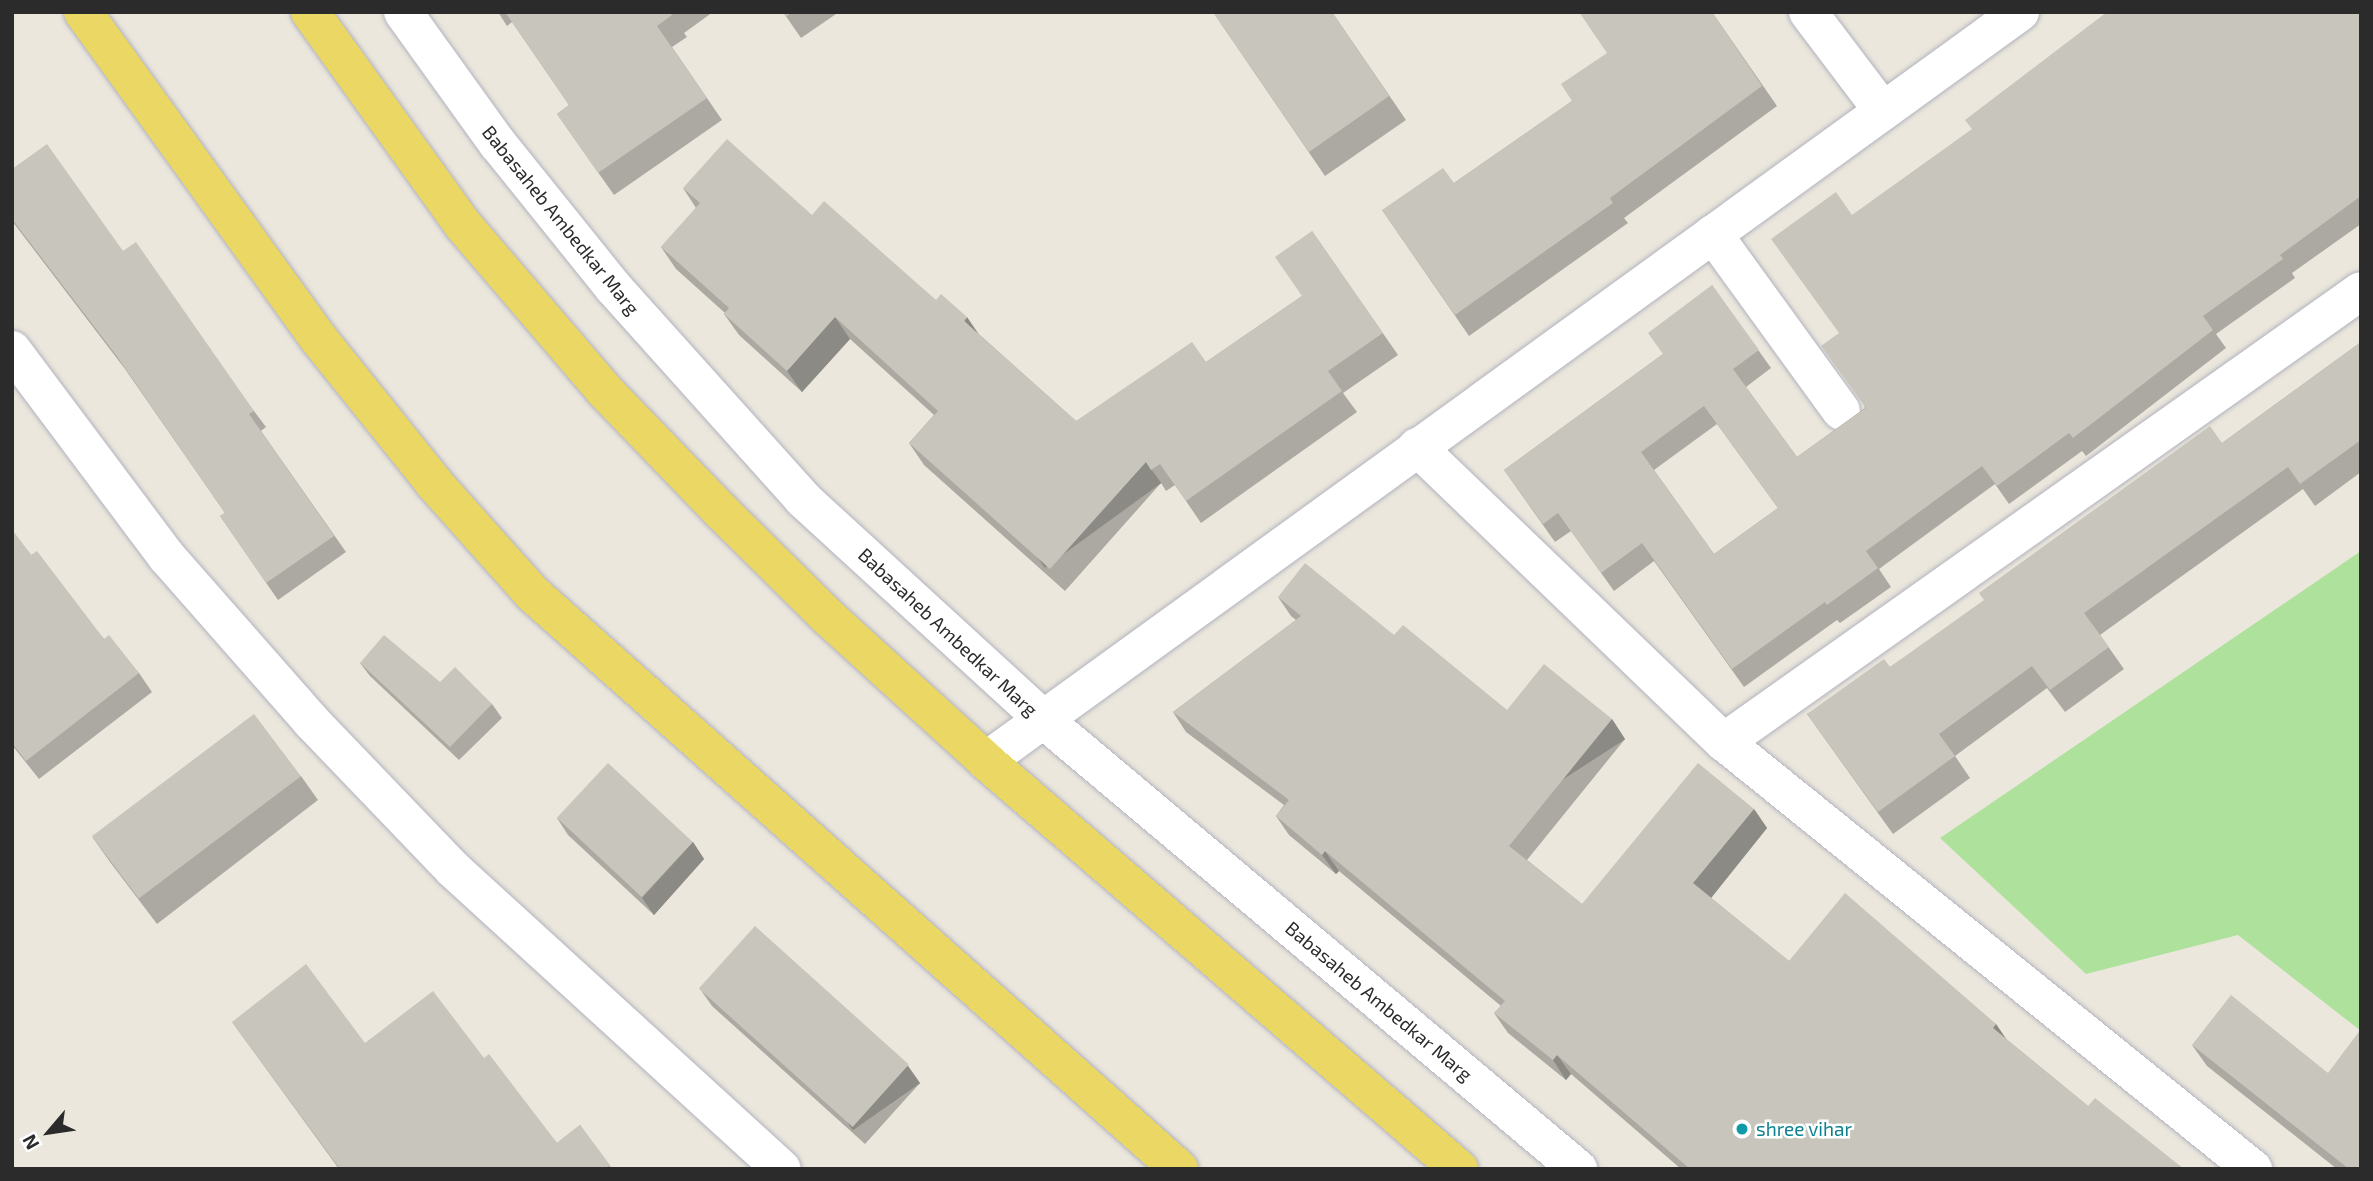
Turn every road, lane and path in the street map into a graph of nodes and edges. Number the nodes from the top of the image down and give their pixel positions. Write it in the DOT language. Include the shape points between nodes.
graph roads {
  1 [pos="83,12"];
  2 [pos="310,12"];
  3 [pos="404,12"];
  4 [pos="1808,12"];
  5 [pos="2020,12"];
  6 [pos="1883,111"];
  7 [pos="1713,234"];
  8 [pos="2361,291"];
  9 [pos="12,350"];
  10 [pos="1841,411"];
  11 [pos="1417,447"];
  12 [pos="1044,720"];
  13 [pos="1724,742"];
  14 [pos="986,761"];
  15 [pos="781,1169"];
  16 [pos="1179,1169"];
  17 [pos="1459,1169"];
  18 [pos="1578,1169"];
  19 [pos="2253,1169"];
  1 -- 16 [label="main road" via="318,338 434,483 533,594"];
  2 -- 14 [label="main road" via="464,226 604,390 828,617"];
  3 -- 12 [label="street, Babasaheb Ambedkar Marg" via="514,164 716,404 803,499"];
  4 -- 6 [label="street"];
  5 -- 6 [label="street"];
  6 -- 7 [label="street"];
  7 -- 10 [label="street"];
  7 -- 11 [label="street"];
  8 -- 13 [label="street"];
  9 -- 15 [label="street" via="167,557 311,721 453,869"];
  11 -- 12 [label="street" via="1240,581"];
  11 -- 13 [label="street"];
  12 -- 14 [label="street"];
  12 -- 18 [label="street, Babasaheb Ambedkar Marg"];
  13 -- 19 [label="street"];
  14 -- 17 [label="main road"];
}
